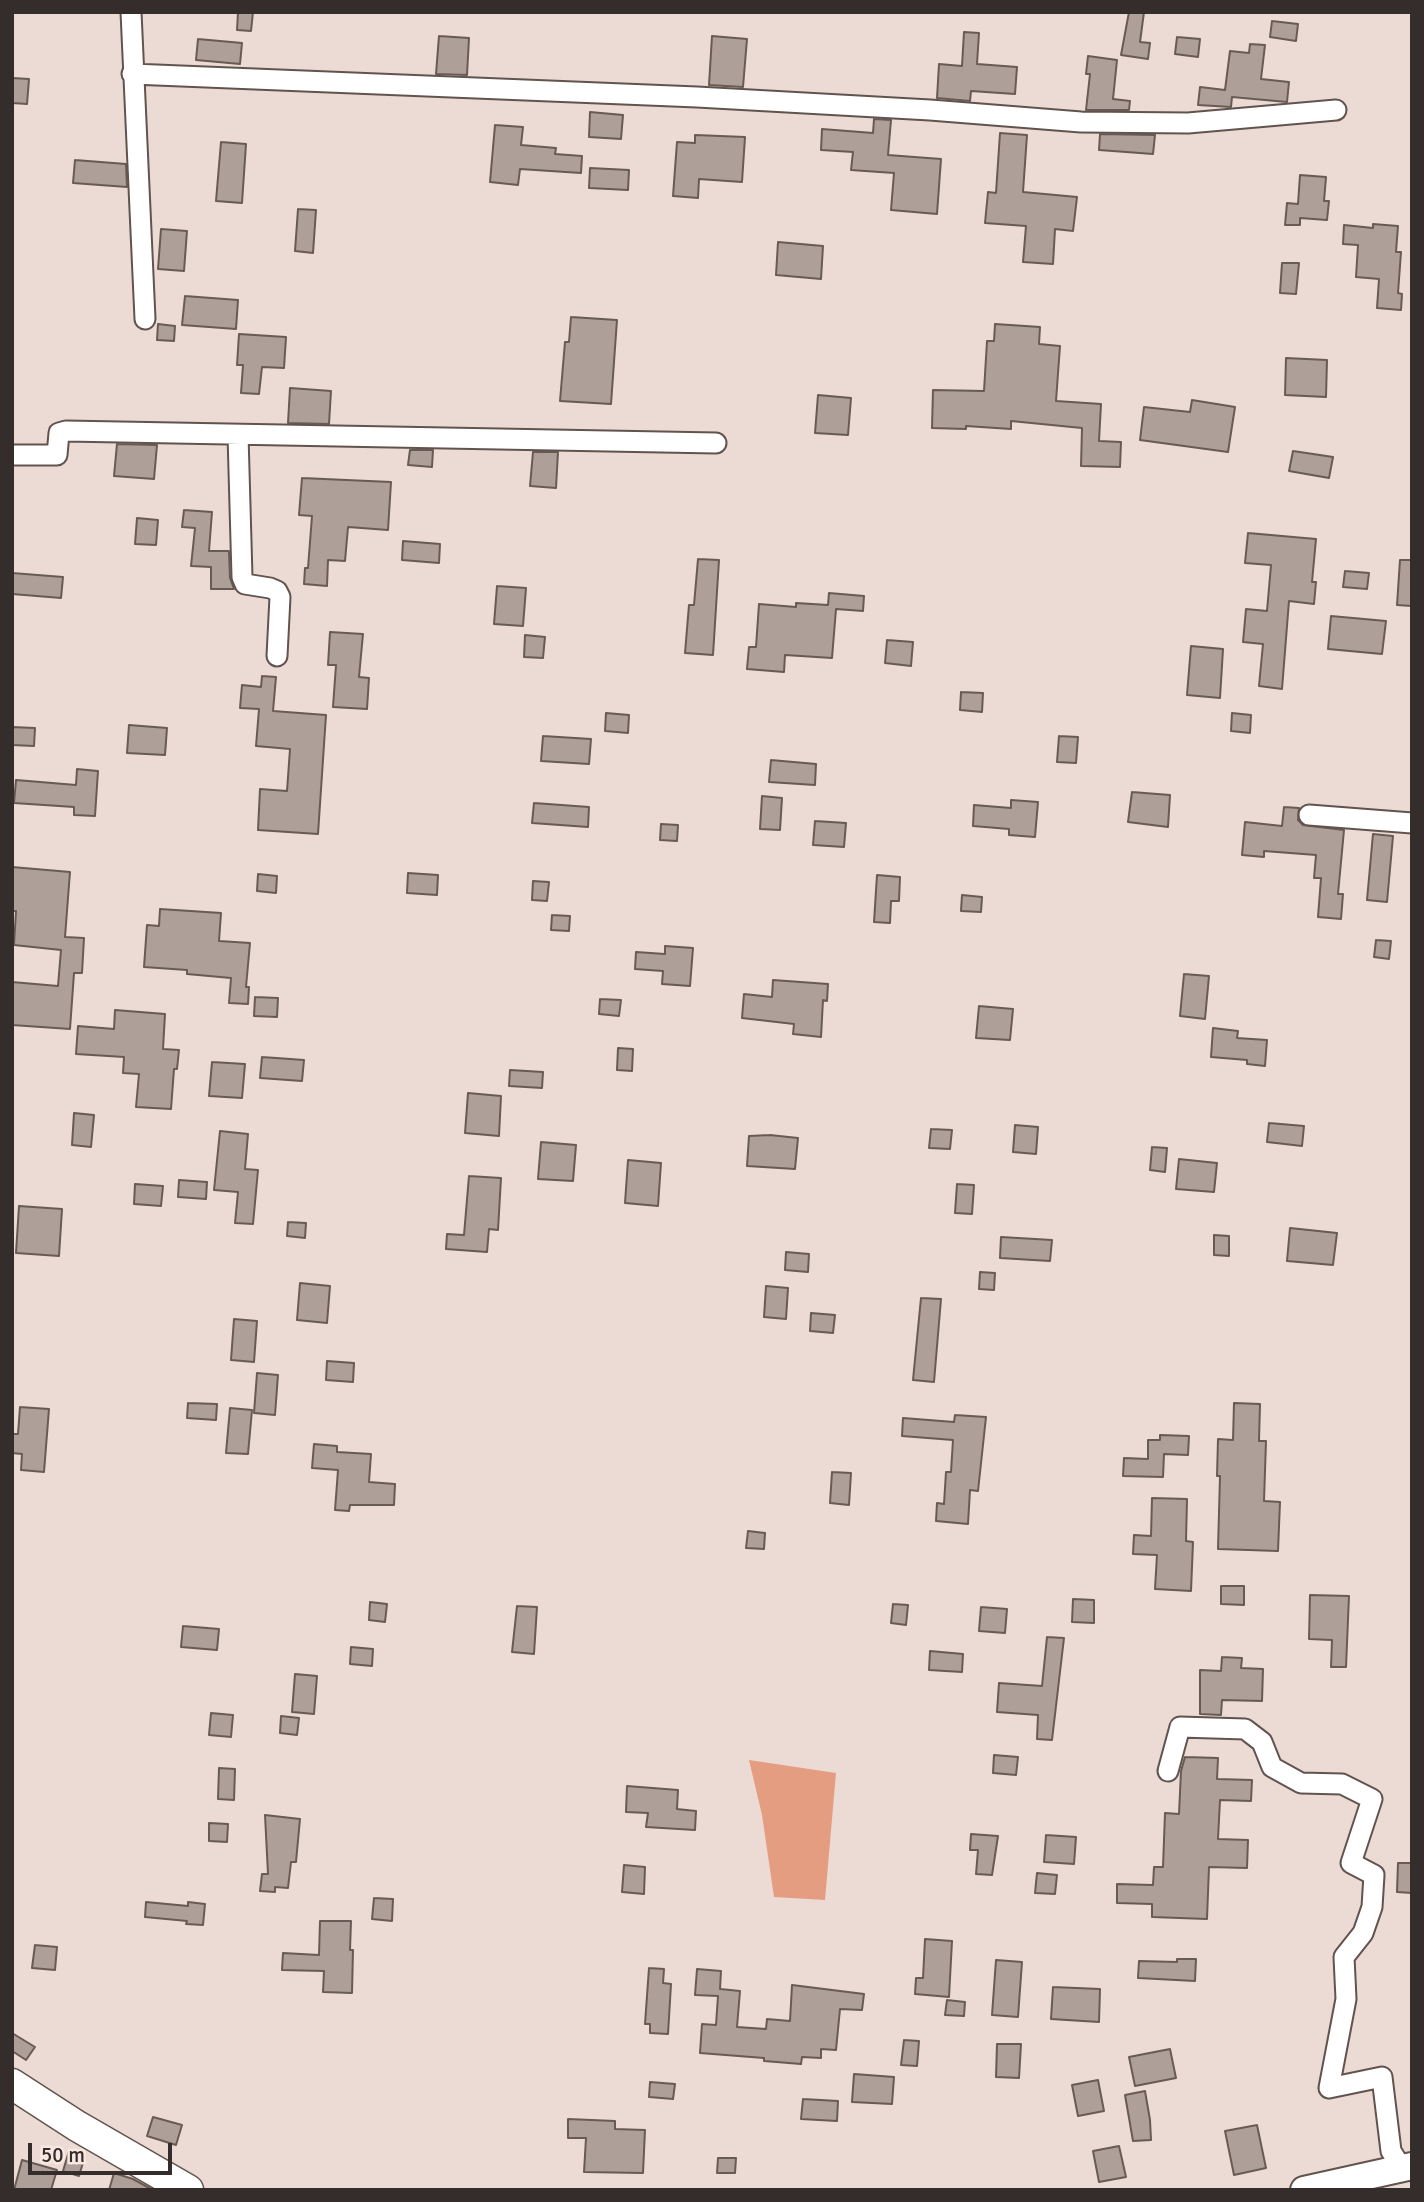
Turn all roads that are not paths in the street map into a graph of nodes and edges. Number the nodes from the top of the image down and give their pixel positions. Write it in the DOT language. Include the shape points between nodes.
graph roads {
  1 [pos="131,12"];
  2 [pos="132,74"];
  3 [pos="1336,110"];
  4 [pos="145,319"];
  5 [pos="238,435"];
  6 [pos="716,443"];
  7 [pos="12,455"];
  8 [pos="277,656"];
  9 [pos="1309,815"];
  10 [pos="1412,822"];
  11 [pos="1168,1771"];
  12 [pos="12,2084"];
  13 [pos="1407,2166"];
  14 [pos="188,2190"];
  15 [pos="1304,2190"];
  1 -- 2 [label="street"];
  2 -- 3 [label="street" via="697,97 1081,122 1188,123"];
  2 -- 4 [label="street"];
  5 -- 6 [label="street"];
  5 -- 7 [label="street" via="66,431 60,433 57,455"];
  5 -- 8 [label="street" via="242,577 244,584 270,587 280,597"];
  9 -- 10 [label="street"];
  11 -- 13 [label="street" via="1180,1727 1245,1730 1262,1742 1272,1767 1301,1783 1342,1784 1372,1799 1351,1863 1374,1875 1372,1908 1363,1933 1344,1957 1346,1999 1329,2088 1381,2077 1391,2151"];
  12 -- 14 [label="main road"];
  13 -- 15 [label="street"];
}
